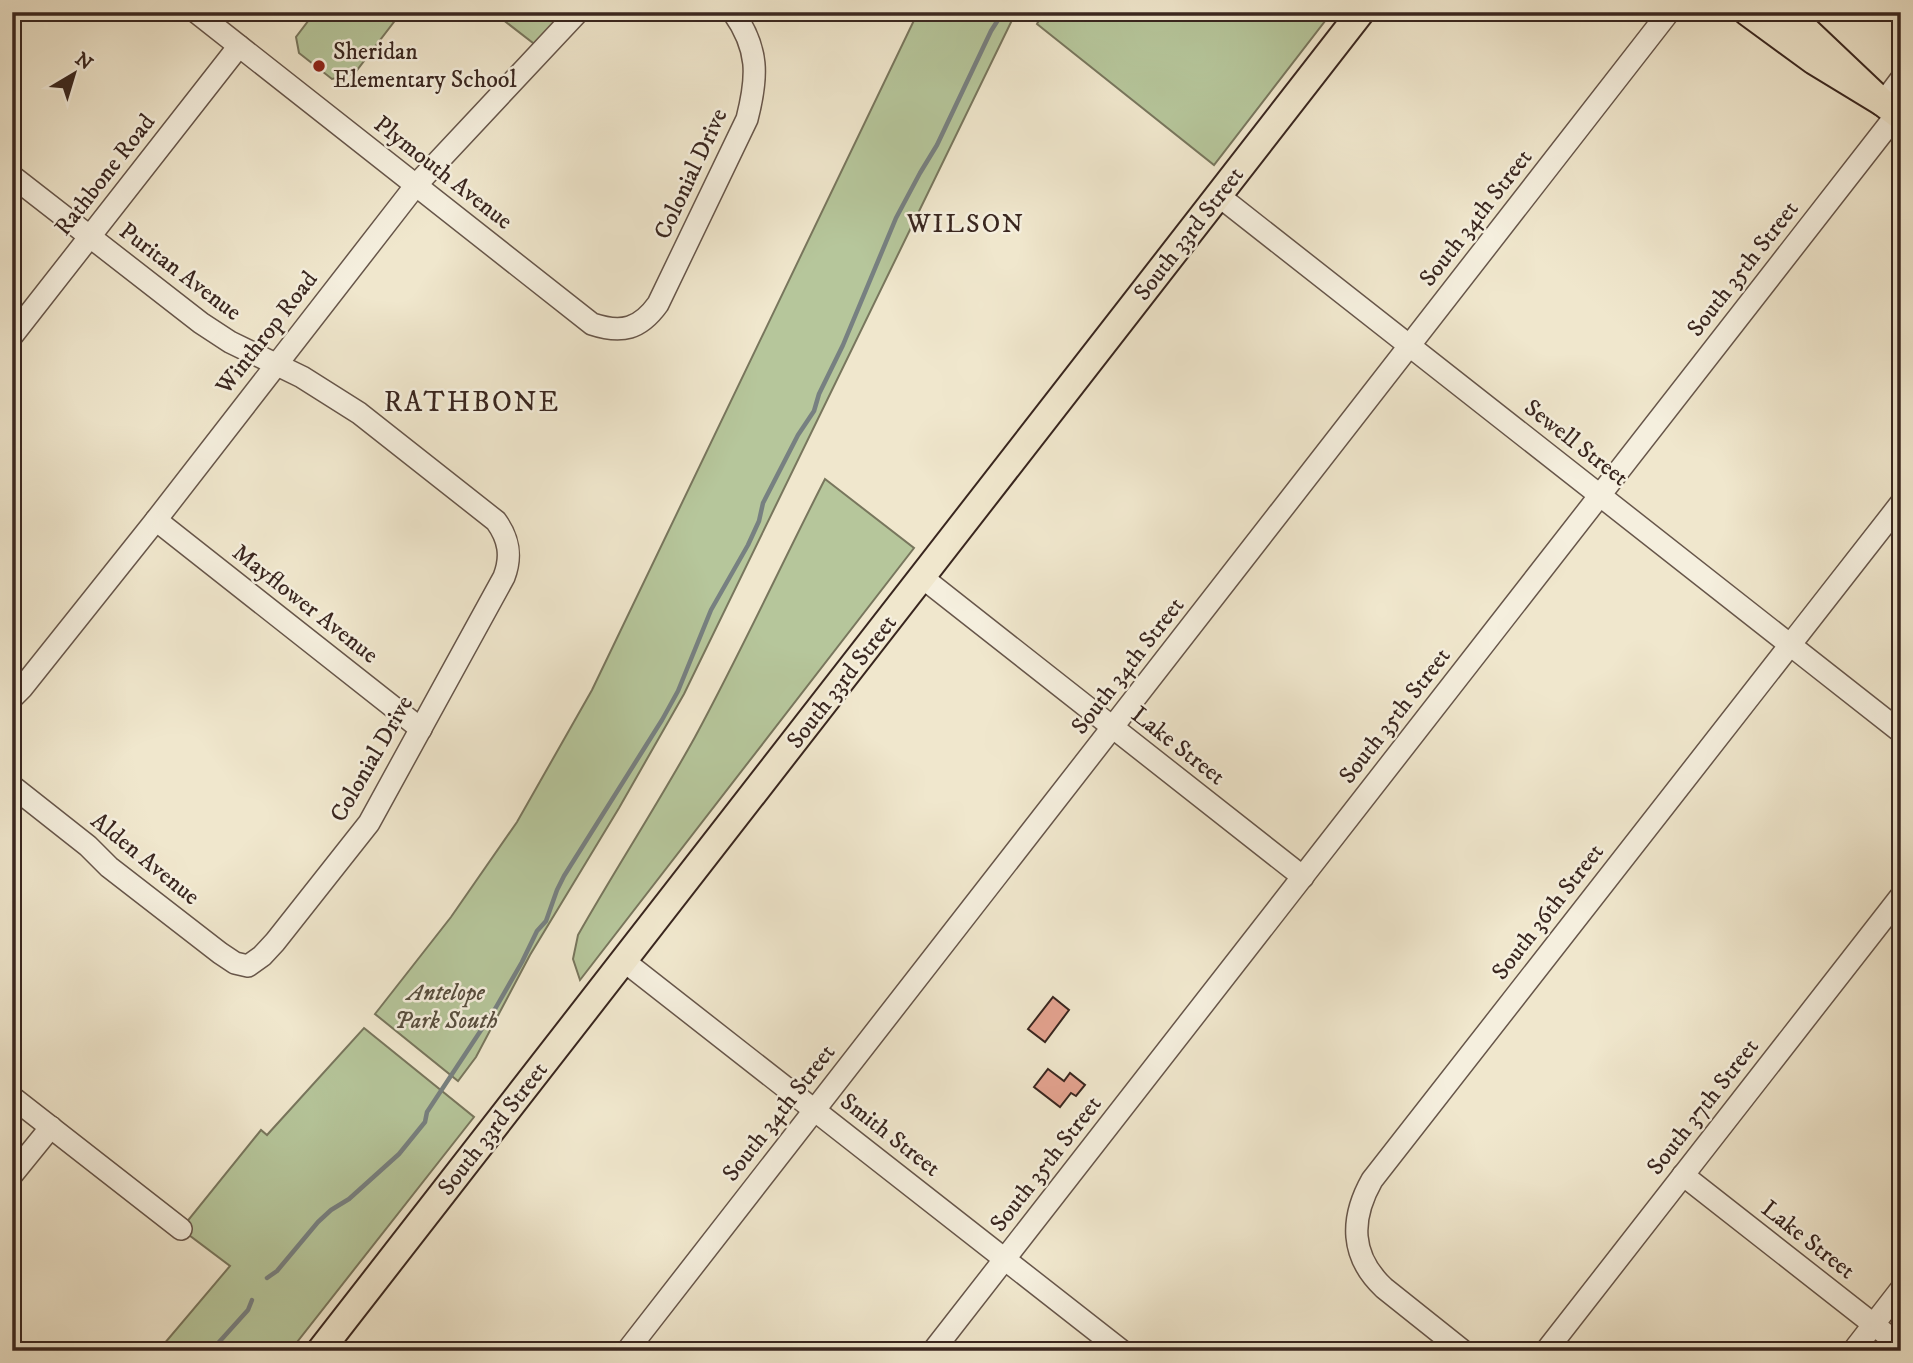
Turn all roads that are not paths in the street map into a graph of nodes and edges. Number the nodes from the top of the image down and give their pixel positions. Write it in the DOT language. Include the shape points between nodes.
graph roads {
  1 [pos="196,12"];
  2 [pos="578,12"];
  3 [pos="1361,12"];
  4 [pos="1669,12"];
  5 [pos="1746,12"];
  6 [pos="1787,12"];
  7 [pos="740,17"];
  8 [pos="239,46"];
  9 [pos="1901,79"];
  10 [pos="1894,111"];
  11 [pos="12,176"];
  12 [pos="416,185"];
  13 [pos="1219,196"];
  14 [pos="90,237"];
  15 [pos="632,327"];
  16 [pos="12,336"];
  17 [pos="1410,346"];
  18 [pos="277,365"];
  19 [pos="1600,496"];
  20 [pos="1901,503"];
  21 [pos="156,520"];
  22 [pos="509,557"];
  23 [pos="922,578"];
  24 [pos="1791,645"];
  25 [pos="12,698"];
  26 [pos="1113,727"];
  27 [pos="421,729"];
  28 [pos="1901,732"];
  29 [pos="12,786"];
  30 [pos="1303,877"];
  31 [pos="1901,896"];
  32 [pos="624,961"];
  33 [pos="248,966"];
  34 [pos="12,1097"];
  35 [pos="815,1110"];
  36 [pos="51,1127"];
  37 [pos="12,1175"];
  38 [pos="1683,1175"];
  39 [pos="181,1229"];
  40 [pos="1005,1259"];
  41 [pos="1901,1289"];
  42 [pos="1873,1324"];
  43 [pos="1901,1346"];
  44 [pos="327,1348"];
  45 [pos="627,1351"];
  46 [pos="933,1351"];
  47 [pos="1122,1351"];
  48 [pos="1463,1351"];
  49 [pos="1545,1351"];
  50 [pos="1853,1351"];
  1 -- 8 [label="street, Plymouth Avenue"];
  2 -- 12 [label="street, Winthrop Road"];
  3 -- 13 [label="main road, South 33rd Street"];
  4 -- 17 [label="street, South 34th Street"];
  5 -- 10 [label="main road"];
  6 -- 10 [label="main road"];
  7 -- 15 [label="street, Colonial Drive" via="755,61 747,119 659,304"];
  8 -- 12 [label="street, Plymouth Avenue"];
  8 -- 14 [label="street, Rathbone Road"];
  9 -- 10 [label="street, South 35th Street"];
  10 -- 19 [label="street, South 35th Street"];
  11 -- 14 [label="street, Puritan Avenue"];
  12 -- 15 [label="street, Plymouth Avenue" via="593,324 607,329"];
  12 -- 18 [label="street, Winthrop Road"];
  13 -- 17 [label="street, Sewell Street"];
  13 -- 23 [label="main road, South 33rd Street"];
  14 -- 16 [label="street, Rathbone Road"];
  14 -- 18 [label="street, Puritan Avenue" via="201,323"];
  17 -- 19 [label="street, Sewell Street"];
  17 -- 26 [label="street, South 34th Street"];
  18 -- 21 [label="street, Winthrop Road"];
  18 -- 22 [label="street, Puritan Avenue" via="359,412 496,521 507,540"];
  19 -- 24 [label="street, Sewell Street"];
  19 -- 30 [label="street, South 35th Street"];
  20 -- 24 [label="street, South 36th Street"];
  21 -- 25 [label="street, Winthrop Road"];
  21 -- 27 [label="street, Mayflower Avenue"];
  22 -- 27 [label="street, Colonial Drive" via="504,577"];
  23 -- 26 [label="street, Lake Street"];
  23 -- 32 [label="main road, South 33rd Street"];
  24 -- 28 [label="street, Sewell Street"];
  24 -- 48 [label="street, South 36th Street" via="1362,1197 1356,1226 1365,1265 1384,1288"];
  26 -- 30 [label="street, Lake Street"];
  26 -- 35 [label="street, South 34th Street"];
  27 -- 33 [label="street, Colonial Drive" via="369,823 275,942"];
  29 -- 33 [label="street, Alden Avenue" via="220,953 235,964"];
  30 -- 40 [label="street, South 35th Street"];
  31 -- 38 [label="street, South 37th Street"];
  32 -- 35 [label="street, Smith Street"];
  32 -- 44 [label="main road, South 33rd Street"];
  34 -- 36 [label="street"];
  35 -- 40 [label="street, Smith Street"];
  35 -- 45 [label="street, South 34th Street"];
  36 -- 37 [label="street"];
  36 -- 39 [label="street"];
  38 -- 42 [label="street, Lake Street"];
  38 -- 49 [label="street, South 37th Street"];
  40 -- 46 [label="street, South 35th Street"];
  40 -- 47 [label="street, Smith Street"];
  41 -- 42 [label="street"];
  42 -- 43 [label="street, Lake Street"];
  42 -- 50 [label="street"];
}
